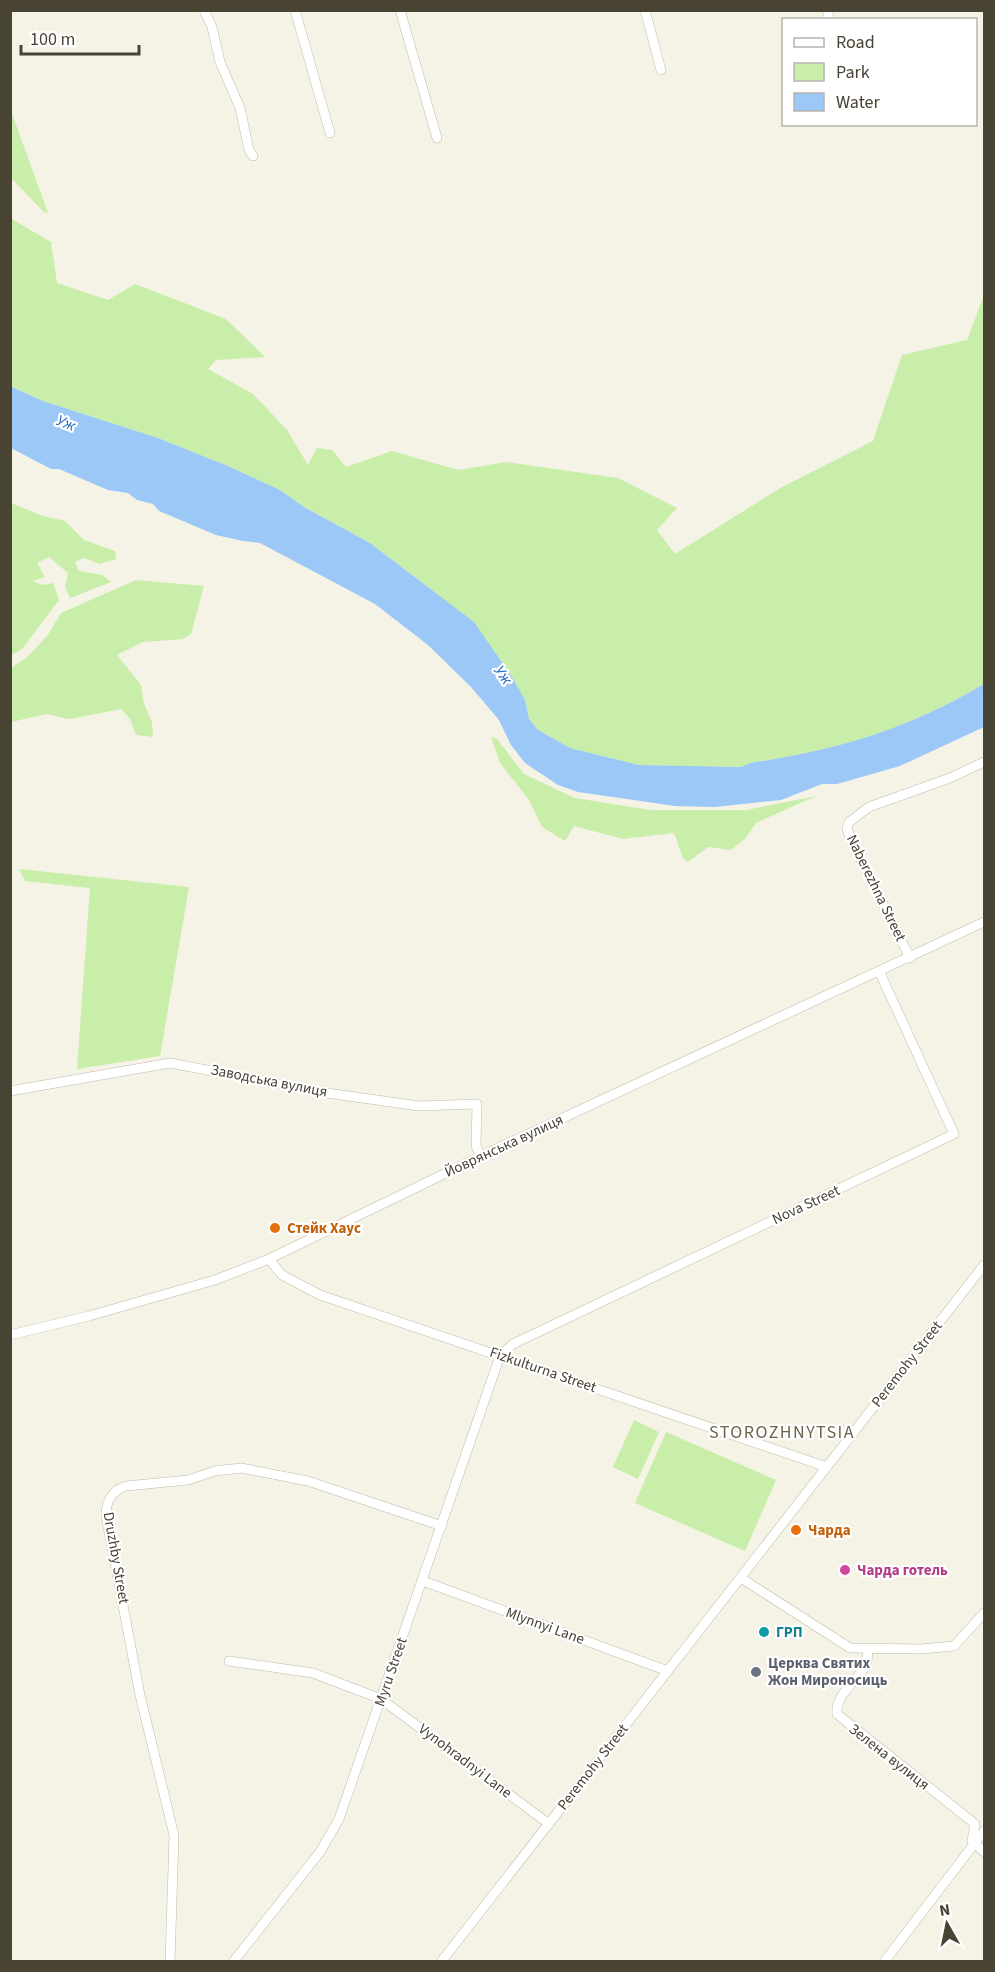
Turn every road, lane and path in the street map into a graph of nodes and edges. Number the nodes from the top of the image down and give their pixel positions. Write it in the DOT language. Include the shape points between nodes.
graph roads {
  1 [pos="204,10"];
  2 [pos="295,10"];
  3 [pos="399,10"];
  4 [pos="645,10"];
  5 [pos="661,70"];
  6 [pos="330,133"];
  7 [pos="437,138"];
  8 [pos="253,156"];
  9 [pos="984,762"];
  10 [pos="984,922"];
  11 [pos="910,958"];
  12 [pos="880,973"];
  13 [pos="10,1091"];
  14 [pos="481,1156"];
  15 [pos="269,1259"];
  16 [pos="984,1265"];
  17 [pos="10,1335"];
  18 [pos="500,1356"];
  19 [pos="827,1467"];
  20 [pos="442,1526"];
  21 [pos="741,1578"];
  22 [pos="423,1581"];
  23 [pos="984,1613"];
  24 [pos="867,1649"];
  25 [pos="229,1661"];
  26 [pos="668,1671"];
  27 [pos="381,1699"];
  28 [pos="549,1824"];
  29 [pos="984,1831"];
  30 [pos="975,1844"];
  31 [pos="984,1852"];
  32 [pos="446,1960"];
  33 [pos="170,1962"];
  34 [pos="233,1962"];
  35 [pos="884,1962"];
  1 -- 8 [label="street"];
  2 -- 6 [label="street"];
  3 -- 7 [label="street"];
  4 -- 5 [label="street"];
  9 -- 11 [label="street, Naberezhna Street" via="869,807 849,822 850,837"];
  10 -- 11 [label="street, Йоврянська вулиця"];
  11 -- 12 [label="street, Йоврянська вулиця"];
  12 -- 14 [label="street, Йоврянська вулиця"];
  12 -- 18 [label="street, Nova Street" via="954,1134 513,1344"];
  13 -- 14 [label="street, Заводська вулиця" via="170,1063 419,1106 477,1104 476,1146"];
  14 -- 15 [label="street, Йоврянська вулиця"];
  15 -- 17 [label="street, Йоврянська вулиця" via="215,1280"];
  15 -- 18 [label="street, Fizkulturna Street" via="282,1275 320,1295"];
  16 -- 19 [label="street, Peremohy Street"];
  18 -- 19 [label="street, Fizkulturna Street"];
  18 -- 20 [label="street, Myru Street"];
  19 -- 21 [label="street, Peremohy Street"];
  20 -- 22 [label="street, Myru Street"];
  20 -- 33 [label="street, Druzhby Street" via="308,1481 241,1468 188,1480 126,1486 110,1497 106,1516 140,1695 174,1835"];
  21 -- 24 [label="street" via="835,1640 850,1648"];
  21 -- 26 [label="street, Peremohy Street"];
  22 -- 26 [label="street, Mlynnyi Lane"];
  22 -- 27 [label="street, Myru Street"];
  23 -- 24 [label="street" via="954,1646"];
  24 -- 30 [label="street, Зелена вулиця" via="867,1664 838,1702 837,1714 975,1824"];
  25 -- 27 [label="street, Vynohradnyi Lane" via="313,1673"];
  26 -- 28 [label="street, Peremohy Street"];
  27 -- 28 [label="street, Vynohradnyi Lane"];
  27 -- 34 [label="street, Myru Street" via="339,1819 320,1852"];
  28 -- 32 [label="street, Peremohy Street"];
  29 -- 30 [label="street"];
  30 -- 31 [label="street"];
  30 -- 35 [label="street"];
}
